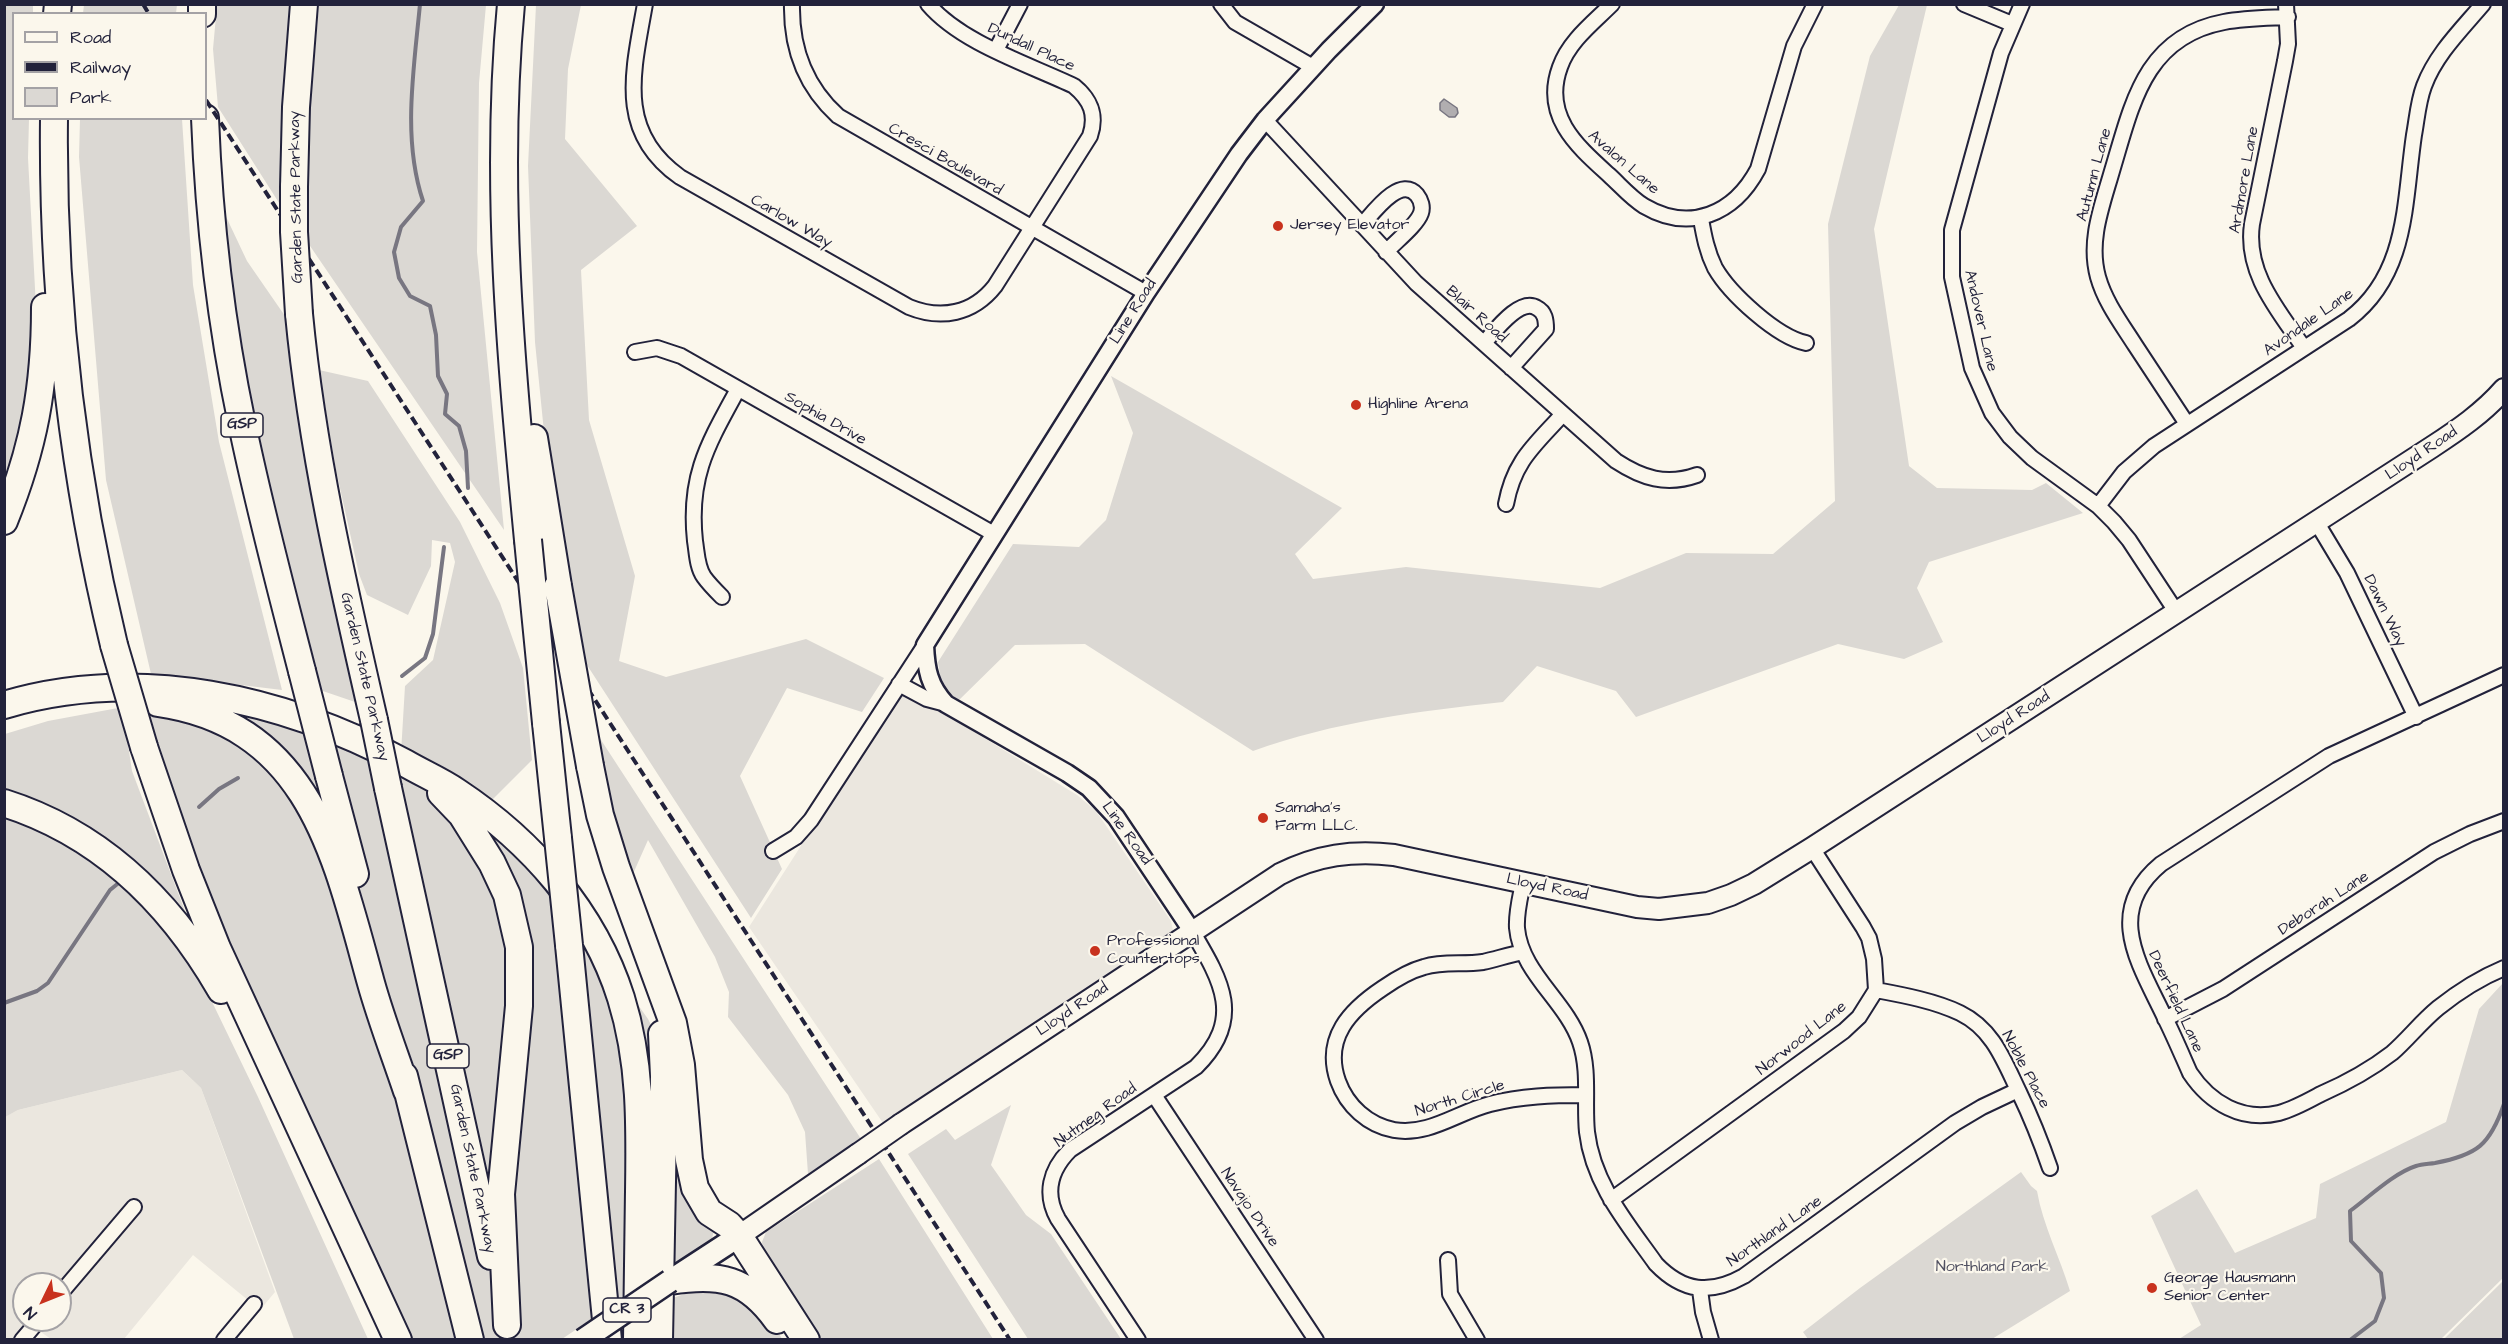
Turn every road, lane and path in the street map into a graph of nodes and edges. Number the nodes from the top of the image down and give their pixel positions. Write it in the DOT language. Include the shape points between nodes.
graph roads {
  1 [pos="304,4"];
  2 [pos="511,4"];
  3 [pos="645,4"];
  4 [pos="792,4"];
  5 [pos="928,4"];
  6 [pos="1020,4"];
  7 [pos="1221,4"];
  8 [pos="1375,4"];
  9 [pos="1612,4"];
  10 [pos="1815,4"];
  11 [pos="1964,4"];
  12 [pos="2022,4"];
  13 [pos="2483,4"];
  14 [pos="2287,11"];
  15 [pos="2012,24"];
  16 [pos="996,50"];
  17 [pos="1313,67"];
  18 [pos="54,120"];
  19 [pos="205,120"];
  20 [pos="1265,120"];
  21 [pos="54,184"];
  22 [pos="1701,219"];
  23 [pos="1362,225"];
  24 [pos="1032,228"];
  25 [pos="1386,252"];
  26 [pos="1146,293"];
  27 [pos="507,299"];
  28 [pos="1484,343"];
  29 [pos="1806,343"];
  30 [pos="2304,348"];
  31 [pos="635,352"];
  32 [pos="1511,368"];
  33 [pos="738,389"];
  34 [pos="2504,390"];
  35 [pos="1562,415"];
  36 [pos="2187,424"];
  37 [pos="1697,475"];
  38 [pos="1506,504"];
  39 [pos="2098,506"];
  40 [pos="4,521"];
  41 [pos="2317,522"];
  42 [pos="994,534"];
  43 [pos="722,597"];
  44 [pos="2177,613"];
  45 [pos="925,645"];
  46 [pos="2504,675"];
  47 [pos="899,684"];
  48 [pos="946,704"];
  49 [pos="4,705"];
  50 [pos="2416,717"];
  51 [pos="4,721"];
  52 [pos="412,767"];
  53 [pos="4,802"];
  54 [pos="2504,821"];
  55 [pos="1812,848"];
  56 [pos="773,851"];
  57 [pos="1523,883"];
  58 [pos="1192,931"];
  59 [pos="1523,952"];
  60 [pos="648,957"];
  61 [pos="2504,968"];
  62 [pos="1876,990"];
  63 [pos="2166,1019"];
  64 [pos="277,1078"];
  65 [pos="2018,1090"];
  66 [pos="407,1091"];
  67 [pos="1154,1095"];
  68 [pos="1585,1095"];
  69 [pos="2050,1168"];
  70 [pos="1611,1200"];
  71 [pos="134,1207"];
  72 [pos="740,1236"];
  73 [pos="1448,1260"];
  74 [pos="72,1280"];
  75 [pos="670,1281"];
  76 [pos="1700,1290"];
  77 [pos="254,1304"];
  78 [pos="508,1332"];
  79 [pos="224,1340"];
  80 [pos="398,1340"];
  81 [pos="470,1340"];
  82 [pos="583,1340"];
  83 [pos="608,1340"];
  84 [pos="637,1340"];
  85 [pos="658,1340"];
  86 [pos="789,1340"];
  87 [pos="806,1340"];
  88 [pos="1138,1340"];
  89 [pos="1316,1340"];
  90 [pos="1478,1340"];
  91 [pos="1711,1340"];
  1 -- 78 [label="highway, Garden State Parkway / GSP, bridge" via="296,96 294,232 307,388 320,470"];
  2 -- 27 [label="highway" via="503,157"];
  3 -- 24 [label="street, Carlow Way" via="633,96 635,114 641,135 652,152 665,167 690,183 909,307 930,314 956,313 982,299 995,286"];
  4 -- 24 [label="street, Cresci Boulevard" via="792,35 802,68 816,93 834,112"];
  5 -- 16 [label="street, Dundall Place" via="960,33"];
  6 -- 16 [label="street"];
  7 -- 17 [label="street" via="1235,22"];
  8 -- 17 [label="street, Line Road"];
  9 -- 22 [label="street, Avalon Lane" via="1565,55 1557,79 1556,103 1564,128 1638,202 1667,216"];
  10 -- 22 [label="street" via="1794,46 1758,169 1731,203"];
  11 -- 15 [label="street"];
  12 -- 15 [label="street, Andover Lane"];
  13 -- 30 [label="street, Avondale Lane" via="2442,52 2424,86 2398,246 2387,277 2361,310"];
  14 -- 30 [label="street, Ardmore Lane" via="2285,61 2250,244 2256,273"];
  14 -- 36 [label="street, Autumn Lane" via="2212,25 2184,37 2159,58 2134,98 2098,221 2095,258 2104,296"];
  15 -- 39 [label="street, Andover Lane" via="1954,216 1950,246 1952,277 1972,368 1992,412 2021,449"];
  16 -- 24 [label="street, Dundall Place" via="1074,86 1092,109 1090,136"];
  17 -- 20 [label="street, Line Road"];
  18 -- 21 [label="highway"];
  19 -- 66 [label="highway, GSP, bridge" via="220,295 241,422"];
  20 -- 23 [label="street, Blair Road"];
  20 -- 26 [label="street, Line Road" via="1207,199"];
  21 -- 40 [label="highway" via="40,401 26,464"];
  21 -- 64 [label="highway, bridge" via="73,435 114,645 144,747 201,909"];
  22 -- 29 [label="street" via="1708,254 1726,283 1777,332"];
  23 -- 25 [label="street, Blair Road"];
  23 -- 25 [label="street" via="1399,190 1407,189 1419,197 1422,204 1417,219"];
  24 -- 26 [label="street, Cresci Boulevard"];
  25 -- 28 [label="street, Blair Road"];
  26 -- 42 [label="street, Line Road"];
  27 -- 60 [label="highway, bridge" via="525,377 590,766 608,840"];
  27 -- 83 [label="highway, bridge"];
  28 -- 32 [label="street, Blair Road"];
  28 -- 32 [label="street" via="1518,309 1531,305 1538,308 1544,314 1546,329"];
  30 -- 36 [label="street, Avondale Lane"];
  31 -- 33 [label="street, Sophia Drive" via="657,348 670,351"];
  32 -- 35 [label="street, Blair Road"];
  33 -- 42 [label="street, Sophia Drive"];
  33 -- 43 [label="street" via="704,454 694,497 699,564 703,575"];
  34 -- 41 [label="main road, Lloyd Road / CR 3" via="2464,426"];
  35 -- 37 [label="street, Blair Road" via="1616,461 1642,476 1668,481"];
  35 -- 38 [label="street" via="1515,470"];
  36 -- 39 [label="street, Avondale Lane" via="2139,458"];
  39 -- 44 [label="street, Andover Lane" via="2129,540"];
  41 -- 44 [label="main road, Lloyd Road / CR 3"];
  41 -- 50 [label="street, Dawn Way" via="2348,573"];
  42 -- 45 [label="street, Line Road"];
  44 -- 55 [label="main road, Lloyd Road / CR 3"];
  45 -- 47 [label="street, Line Road"];
  45 -- 48 [label="street, Line Road" via="926,671"];
  46 -- 50 [label="street, Deerfield Lane"];
  47 -- 48 [label="street, Line Road"];
  47 -- 56 [label="street, Line Road" via="811,820 796,837"];
  48 -- 58 [label="street, Line Road" via="1089,788 1116,817"];
  49 -- 52 [label="highway" via="96,688 201,693 313,722"];
  50 -- 63 [label="street, Deerfield Lane" via="2303,771 2148,876 2132,906 2130,938"];
  51 -- 66 [label="highway" via="86,702 161,703 219,720 276,758 306,796 322,826"];
  52 -- 78 [label="highway" via="452,803 483,846 507,895 519,946 519,1006 501,1194"];
  52 -- 84 [label="highway" via="475,805 538,861 580,912 612,974 633,1045 640,1096"];
  53 -- 64 [label="highway" via="85,840 141,884 200,955"];
  54 -- 63 [label="street, Deborah Lane" via="2434,852 2223,989"];
  55 -- 57 [label="main road, Lloyd Road / CR 3" via="1731,895 1682,908 1637,907"];
  55 -- 62 [label="street" via="1869,938"];
  57 -- 58 [label="main road, Lloyd Road / CR 3" via="1394,855 1339,854 1280,873"];
  57 -- 59 [label="street" via="1517,919"];
  58 -- 67 [label="street, Nutmeg Road" via="1220,983 1224,1003 1222,1025 1205,1057"];
  58 -- 72 [label="main road, Lloyd Road / CR 3, bridge"];
  59 -- 68 [label="street" via="1576,1031 1585,1060"];
  59 -- 68 [label="street, North Circle" via="1482,962 1421,967 1363,1001 1347,1019 1337,1041 1335,1066 1341,1089 1370,1121 1405,1131 1427,1128 1505,1100"];
  60 -- 72 [label="highway" via="663,991 678,1044 695,1188 709,1212"];
  60 -- 85 [label="highway" via="664,1059"];
  61 -- 63 [label="street, Deerfield Lane" via="2461,990 2367,1071 2272,1114 2234,1111 2206,1094 2190,1073"];
  62 -- 65 [label="street, Noble Place" via="1948,1008 1975,1022 1996,1044"];
  62 -- 70 [label="street, Norwood Lane" via="1859,1017 1844,1031"];
  64 -- 80 [label="highway"];
  65 -- 69 [label="street, Noble Place"];
  65 -- 76 [label="street, Northland Lane" via="1955,1123 1744,1276 1724,1286"];
  66 -- 81 [label="highway, GSP"];
  67 -- 88 [label="street, Nutmeg Road" via="1070,1150 1055,1169 1050,1191 1058,1219"];
  67 -- 89 [label="street, Navajo Drive"];
  68 -- 70 [label="street" via="1591,1152"];
  70 -- 76 [label="street" via="1664,1272"];
  71 -- 74 [label="street"];
  72 -- 75 [label="main road, Lloyd Road / CR 3"];
  72 -- 87 [label="highway"];
  73 -- 90 [label="street" via="1450,1294"];
  75 -- 82 [label="main road, Lloyd Road / CR 3, bridge"];
  75 -- 86 [label="highway" via="705,1277 740,1284 757,1296"];
  76 -- 91 [label="street"];
  77 -- 79 [label="street"];
}
